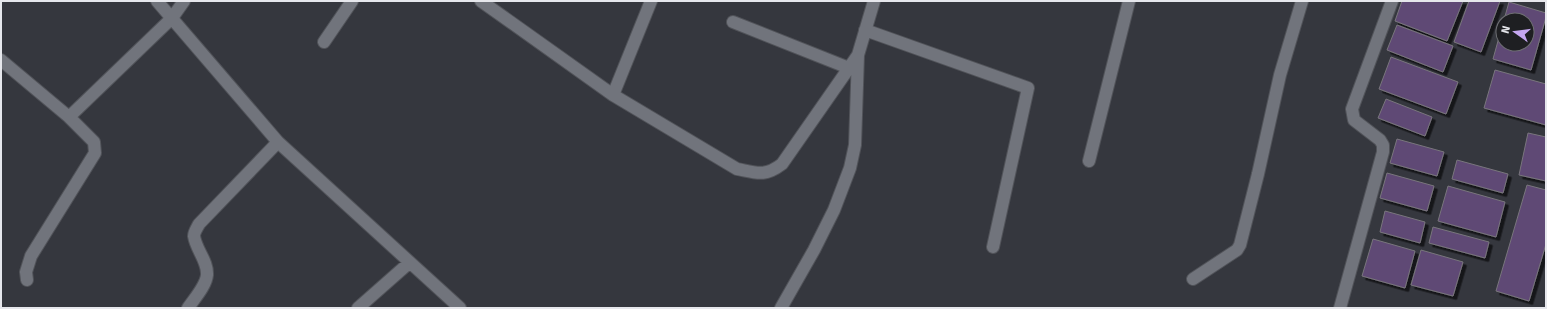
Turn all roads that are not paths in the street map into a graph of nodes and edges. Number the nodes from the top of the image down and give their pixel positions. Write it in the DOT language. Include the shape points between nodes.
graph roads {
  1 [pos="157,1"];
  2 [pos="184,1"];
  3 [pos="352,1"];
  4 [pos="481,1"];
  5 [pos="651,1"];
  6 [pos="874,1"];
  7 [pos="1129,1"];
  8 [pos="1302,1"];
  9 [pos="1392,1"];
  10 [pos="172,18"];
  11 [pos="733,22"];
  12 [pos="866,30"];
  13 [pos="324,42"];
  14 [pos="858,55"];
  15 [pos="1,60"];
  16 [pos="849,68"];
  17 [pos="613,95"];
  18 [pos="69,116"];
  19 [pos="278,142"];
  20 [pos="1089,161"];
  21 [pos="993,247"];
  22 [pos="410,263"];
  23 [pos="1193,279"];
  24 [pos="27,280"];
  25 [pos="188,308"];
  26 [pos="358,308"];
  27 [pos="460,308"];
  28 [pos="781,308"];
  29 [pos="1340,308"];
  1 -- 10 [label="street"];
  2 -- 10 [label="street"];
  3 -- 13 [label="street"];
  4 -- 17 [label="street"];
  5 -- 17 [label="street"];
  6 -- 12 [label="street"];
  7 -- 20 [label="street"];
  8 -- 23 [label="street" via="1280,75 1240,245 1237,250"];
  9 -- 29 [label="street" via="1352,109 1354,120 1380,140 1383,152"];
  10 -- 18 [label="street"];
  10 -- 19 [label="street"];
  11 -- 16 [label="street"];
  12 -- 14 [label="street"];
  12 -- 21 [label="street" via="1028,88"];
  14 -- 16 [label="street"];
  14 -- 28 [label="street" via="855,145 850,168 834,210"];
  15 -- 18 [label="street"];
  16 -- 17 [label="street" via="782,164 772,172 737,169"];
  18 -- 24 [label="street" via="94,142 95,153 31,256 26,272"];
  19 -- 22 [label="street"];
  19 -- 25 [label="street" via="199,224 194,236 207,268 207,275 206,281"];
  22 -- 26 [label="street"];
  22 -- 27 [label="street"];
}
